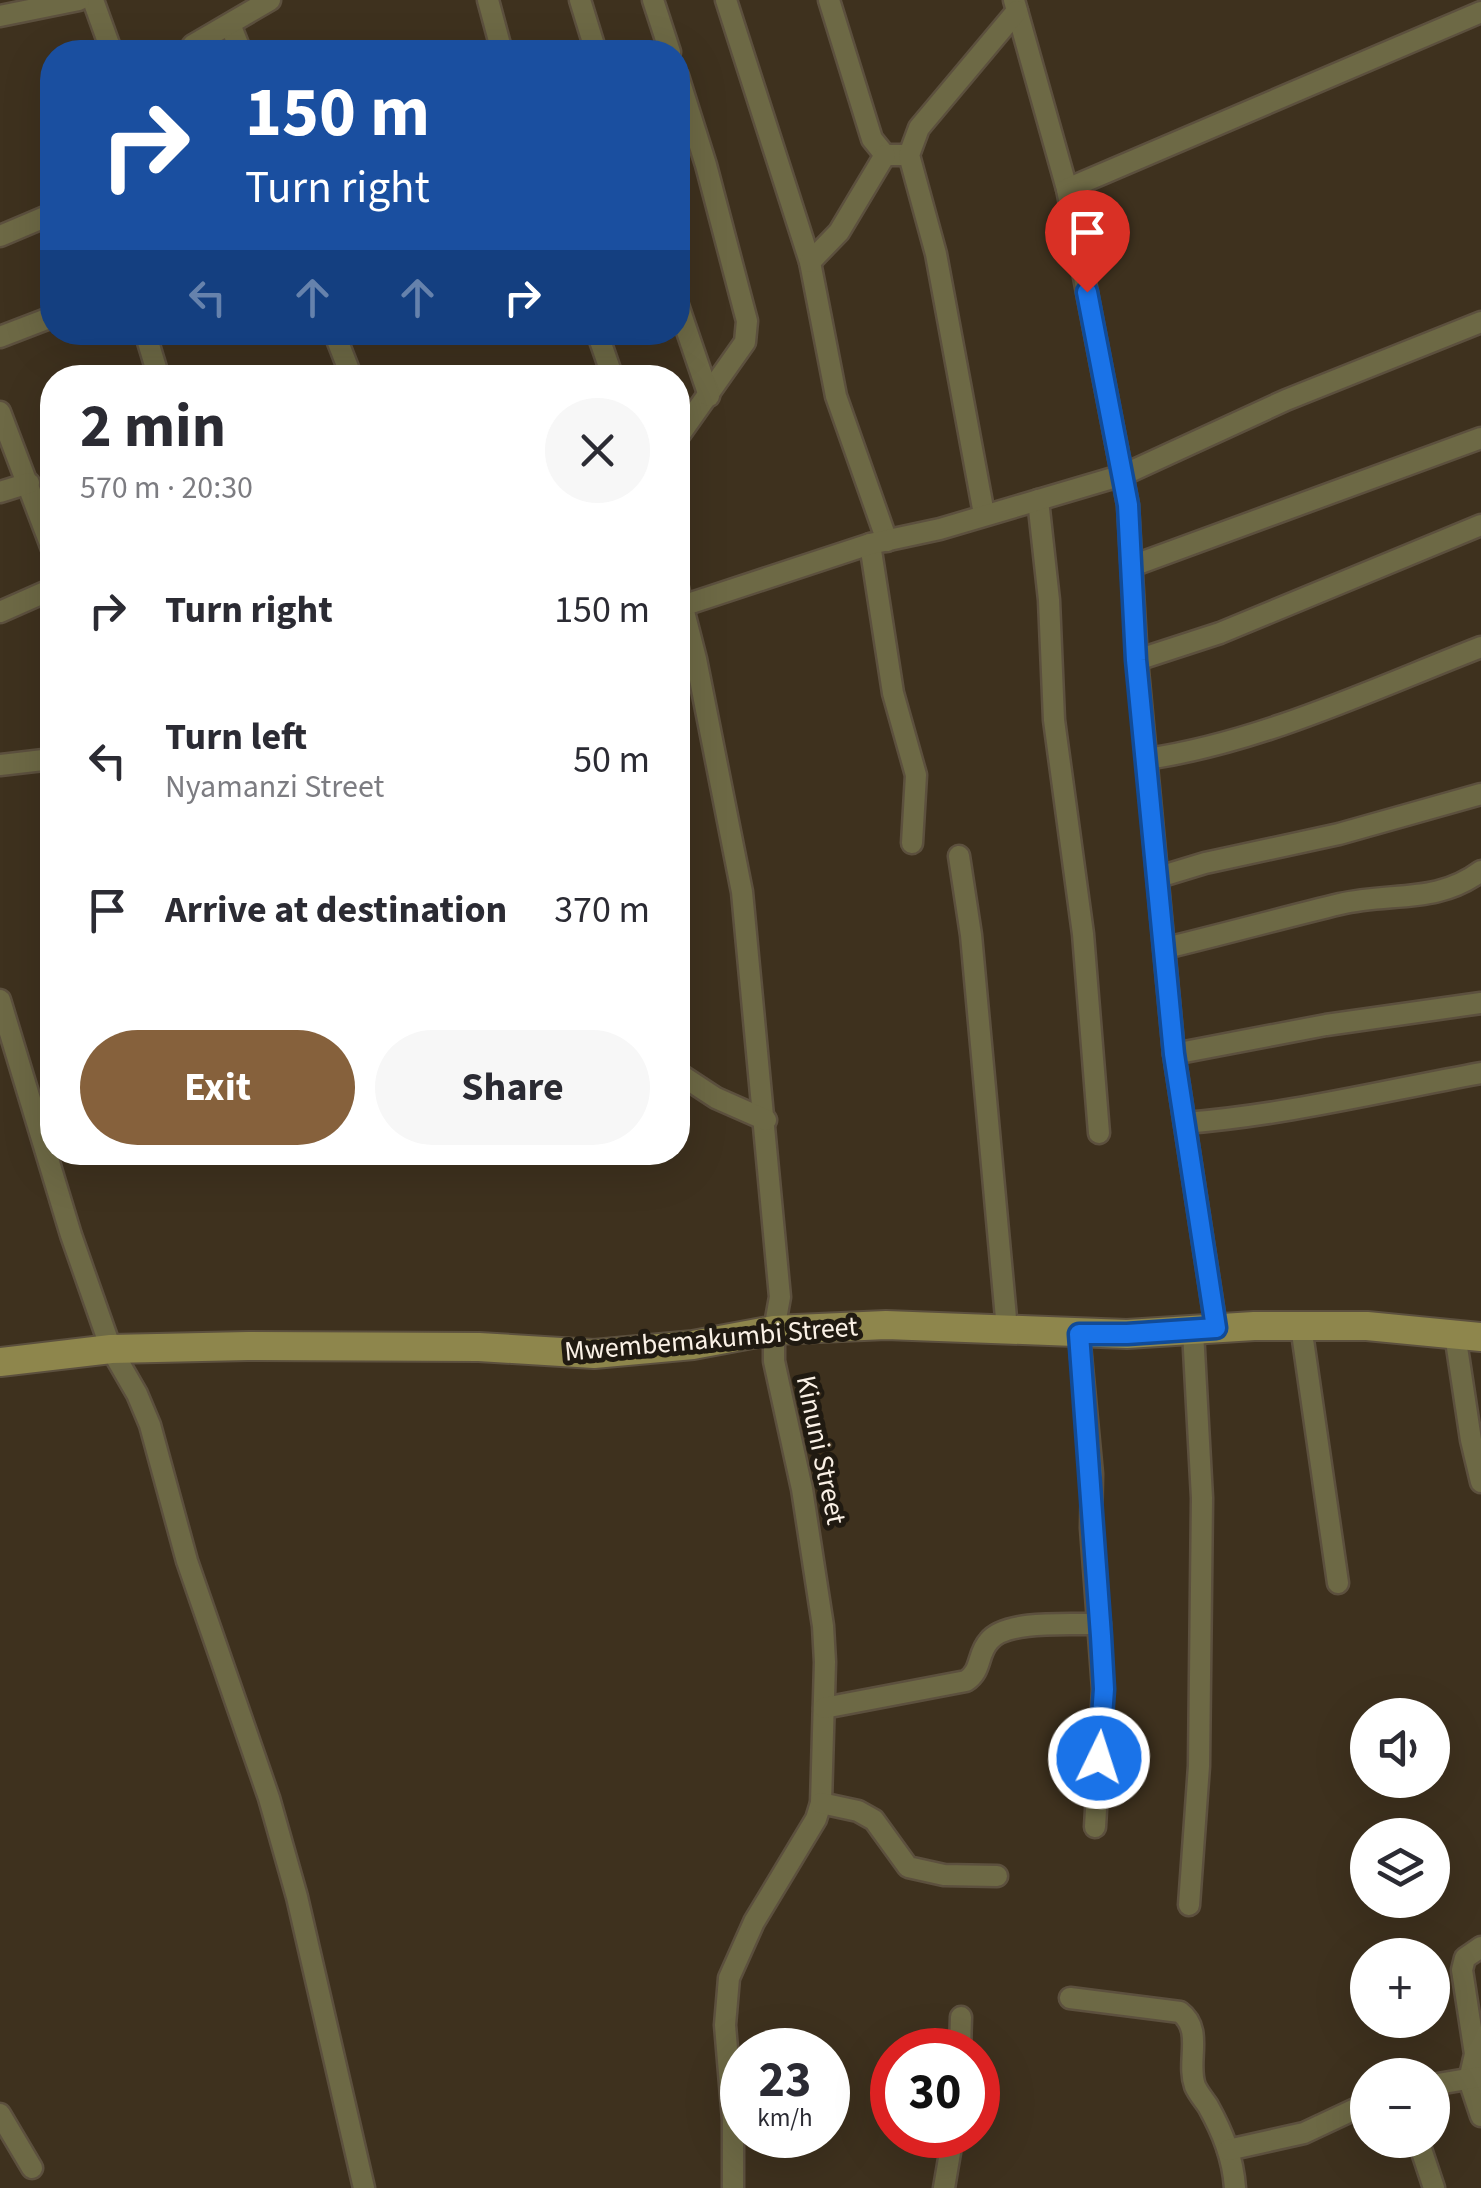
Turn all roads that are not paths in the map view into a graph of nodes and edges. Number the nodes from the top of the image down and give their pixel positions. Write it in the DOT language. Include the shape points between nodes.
graph roads {
  1 [pos="79,0"];
  2 [pos="93,0"];
  3 [pos="270,0"];
  4 [pos="488,0"];
  5 [pos="580,0"];
  6 [pos="653,0"];
  7 [pos="726,0"];
  8 [pos="829,0"];
  9 [pos="1016,5"];
  10 [pos="1481,12"];
  11 [pos="0,16"];
  12 [pos="230,24"];
  13 [pos="107,40"];
  14 [pos="200,40"];
  15 [pos="236,40"];
  16 [pos="499,40"];
  17 [pos="592,40"];
  18 [pos="666,40"];
  19 [pos="690,114"];
  20 [pos="885,155"];
  21 [pos="909,155"];
  22 [pos="1066,188"];
  23 [pos="40,219"];
  24 [pos="0,236"];
  25 [pos="810,262"];
  26 [pos="40,322"];
  27 [pos="1481,322"];
  28 [pos="0,337"];
  29 [pos="690,339"];
  30 [pos="710,396"];
  31 [pos="0,412"];
  32 [pos="690,422"];
  33 [pos="1481,438"];
  34 [pos="1123,475"];
  35 [pos="28,483"];
  36 [pos="0,492"];
  37 [pos="1038,500"];
  38 [pos="984,514"];
  39 [pos="40,516"];
  40 [pos="1481,524"];
  41 [pos="879,543"];
  42 [pos="1132,566"];
  43 [pos="690,594"];
  44 [pos="40,595"];
  45 [pos="0,612"];
  46 [pos="690,636"];
  47 [pos="1481,647"];
  48 [pos="1136,660"];
  49 [pos="1147,758"];
  50 [pos="40,760"];
  51 [pos="0,765"];
  52 [pos="1481,794"];
  53 [pos="912,843"];
  54 [pos="960,856"];
  55 [pos="1481,871"];
  56 [pos="1160,877"];
  57 [pos="1166,948"];
  58 [pos="0,1000"];
  59 [pos="1481,1003"];
  60 [pos="1174,1054"];
  61 [pos="1481,1074"];
  62 [pos="690,1081"];
  63 [pos="766,1120"];
  64 [pos="1185,1122"];
  65 [pos="40,1133"];
  66 [pos="1100,1133"];
  67 [pos="50,1165"];
  68 [pos="1301,1326"];
  69 [pos="1007,1329"];
  70 [pos="1204,1329"];
  71 [pos="774,1330"];
  72 [pos="1079,1334"];
  73 [pos="1468,1336"];
  74 [pos="111,1349"];
  75 [pos="0,1362"];
  76 [pos="1481,1482"];
  77 [pos="1338,1583"];
  78 [pos="1100,1624"];
  79 [pos="824,1708"];
  80 [pos="822,1803"];
  81 [pos="1094,1827"];
  82 [pos="997,1876"];
  83 [pos="1189,1905"];
  84 [pos="1481,1947"];
  85 [pos="1070,1998"];
  86 [pos="961,2016"];
  87 [pos="961,2028"];
  88 [pos="1475,2078"];
  89 [pos="1450,2083"];
  90 [pos="1350,2111"];
  91 [pos="0,2114"];
  92 [pos="1481,2116"];
  93 [pos="1228,2150"];
  94 [pos="949,2158"];
  95 [pos="1424,2158"];
  96 [pos="32,2168"];
  97 [pos="364,2188"];
  98 [pos="733,2188"];
  99 [pos="944,2188"];
  100 [pos="1235,2188"];
  101 [pos="1434,2188"];
  1 -- 11 [label="street"];
  2 -- 13 [label="street"];
  3 -- 12 [label="street"];
  4 -- 16 [label="street"];
  5 -- 17 [label="street"];
  6 -- 18 [label="street"];
  7 -- 25 [label="street"];
  8 -- 20 [label="street" via="872,139"];
  9 -- 21 [label="street" via="919,128"];
  9 -- 22 [label="street"];
  10 -- 22 [label="street"];
  12 -- 14 [label="street"];
  12 -- 15 [label="street"];
  19 -- 30 [label="street" via="747,321 745,342"];
  20 -- 21 [label="street"];
  20 -- 25 [label="street" via="839,232"];
  21 -- 38 [label="street" via="936,254"];
  22 -- 34 [label="street"];
  23 -- 24 [label="street"];
  25 -- 41 [label="street" via="836,396"];
  26 -- 28 [label="street"];
  27 -- 34 [label="street"];
  29 -- 30 [label="street"];
  30 -- 32 [label="street"];
  31 -- 35 [label="street"];
  33 -- 42 [label="street"];
  34 -- 37 [label="street"];
  34 -- 42 [label="street"];
  35 -- 36 [label="street"];
  35 -- 39 [label="street"];
  37 -- 38 [label="street"];
  37 -- 66 [label="street" via="1054,720 1083,934"];
  38 -- 41 [label="street"];
  40 -- 48 [label="street" via="1220,633"];
  41 -- 43 [label="street"];
  41 -- 53 [label="street" via="893,693 916,776"];
  42 -- 48 [label="street"];
  44 -- 45 [label="street"];
  46 -- 63 [label="street, Kinuni Street" via="742,892"];
  47 -- 49 [label="street" via="1282,722"];
  48 -- 49 [label="street"];
  49 -- 56 [label="street"];
  50 -- 51 [label="street"];
  52 -- 56 [label="street"];
  54 -- 69 [label="street"];
  55 -- 57 [label="street" via="1438,894 1340,904"];
  56 -- 57 [label="street"];
  57 -- 60 [label="street"];
  58 -- 65 [label="street"];
  59 -- 60 [label="street"];
  60 -- 64 [label="street"];
  61 -- 64 [label="street" via="1271,1114"];
  62 -- 63 [label="street"];
  63 -- 71 [label="street, Kinuni Street" via="780,1297"];
  64 -- 70 [label="street"];
  67 -- 74 [label="street"];
  68 -- 70 [label="street, Mwembemakumbi Street"];
  68 -- 73 [label="street, Mwembemakumbi Street"];
  68 -- 77 [label="street"];
  69 -- 71 [label="street, Mwembemakumbi Street"];
  69 -- 72 [label="street, Mwembemakumbi Street"];
  70 -- 72 [label="street, Mwembemakumbi Street"];
  70 -- 83 [label="street" via="1199,1766"];
  71 -- 74 [label="street, Mwembemakumbi Street" via="693,1346 594,1354 407,1345"];
  71 -- 79 [label="street, Kinuni Street" via="774,1361 818,1586"];
  72 -- 78 [label="street"];
  73 -- 76 [label="street" via="1471,1440"];
  74 -- 75 [label="street, Mwembemakumbi Street"];
  74 -- 97 [label="street" via="150,1426 187,1562 284,1848"];
  78 -- 79 [label="street" via="1002,1630 966,1682"];
  78 -- 81 [label="street" via="1104,1689"];
  79 -- 80 [label="street, Kinuni Street"];
  80 -- 82 [label="street" via="874,1820 908,1867"];
  80 -- 98 [label="street, Kinuni Street" via="729,1978"];
  84 -- 88 [label="street" via="1465,1958 1462,1970"];
  85 -- 93 [label="street" via="1186,2017 1196,2086"];
  86 -- 87 [label="street"];
  88 -- 89 [label="street"];
  88 -- 92 [label="street"];
  90 -- 93 [label="street" via="1304,2133"];
  91 -- 96 [label="street"];
  93 -- 100 [label="street"];
  94 -- 99 [label="street"];
  95 -- 101 [label="street"];
}
